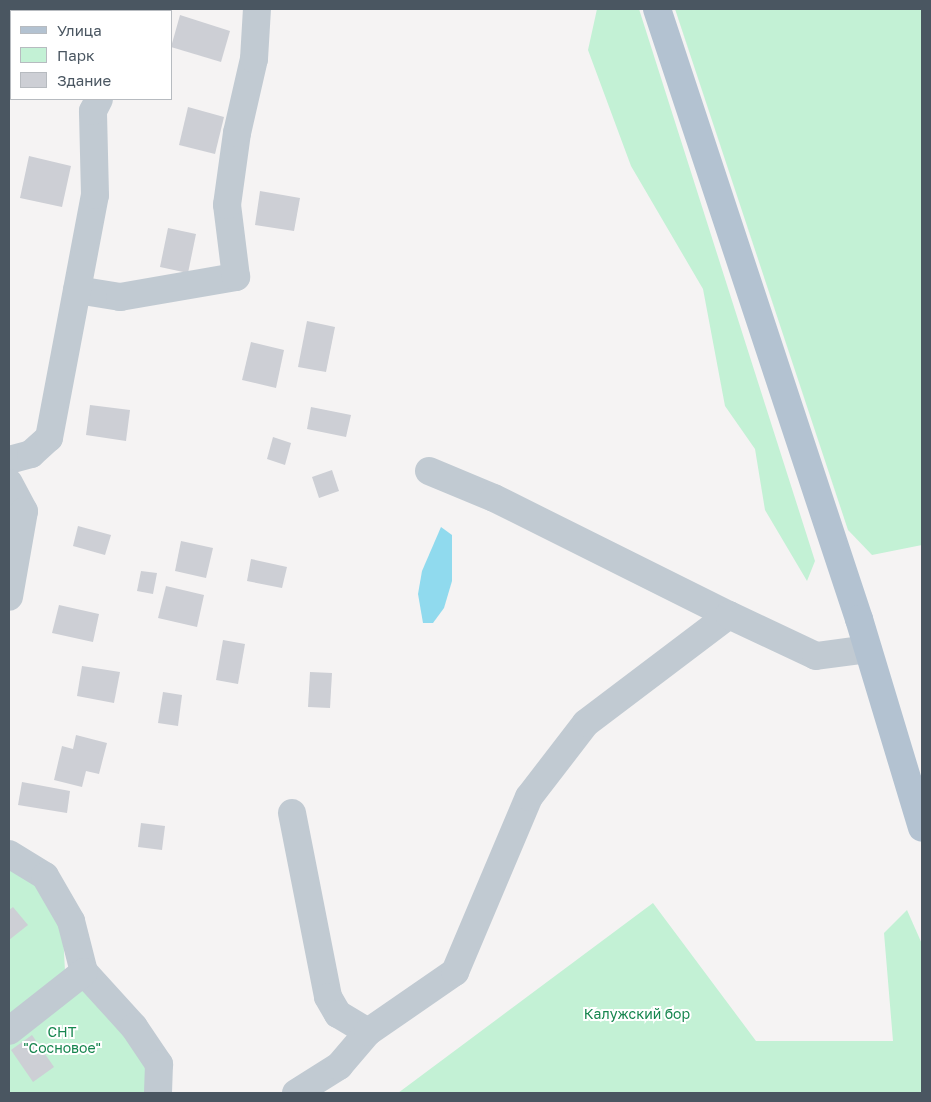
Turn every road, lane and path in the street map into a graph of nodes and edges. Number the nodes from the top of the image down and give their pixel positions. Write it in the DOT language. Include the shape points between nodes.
graph roads {
  1 [pos="256,9"];
  2 [pos="657,9"];
  3 [pos="98,100"];
  4 [pos="77,290"];
  5 [pos="9,460"];
  6 [pos="429,471"];
  7 [pos="9,483"];
  8 [pos="9,597"];
  9 [pos="729,615"];
  10 [pos="868,649"];
  11 [pos="292,813"];
  12 [pos="922,828"];
  13 [pos="9,854"];
  14 [pos="84,972"];
  15 [pos="9,1031"];
  16 [pos="368,1032"];
  17 [pos="158,1093"];
  18 [pos="296,1093"];
  1 -- 4 [label="street" via="254,59 237,133 227,206 236,276 120,296"];
  2 -- 10 [label="main road"];
  3 -- 4 [label="street" via="92,111 95,195"];
  4 -- 5 [label="street" via="49,438 32,454"];
  6 -- 9 [label="street" via="494,498"];
  7 -- 8 [label="street" via="24,511"];
  9 -- 10 [label="street" via="816,656"];
  9 -- 16 [label="street" via="586,723 528,797 455,972"];
  10 -- 12 [label="main road"];
  11 -- 16 [label="street" via="328,997 338,1014"];
  13 -- 14 [label="street" via="45,876 71,921"];
  14 -- 15 [label="street"];
  14 -- 17 [label="street" via="134,1027 159,1064"];
  16 -- 18 [label="street" via="339,1066"];
}
